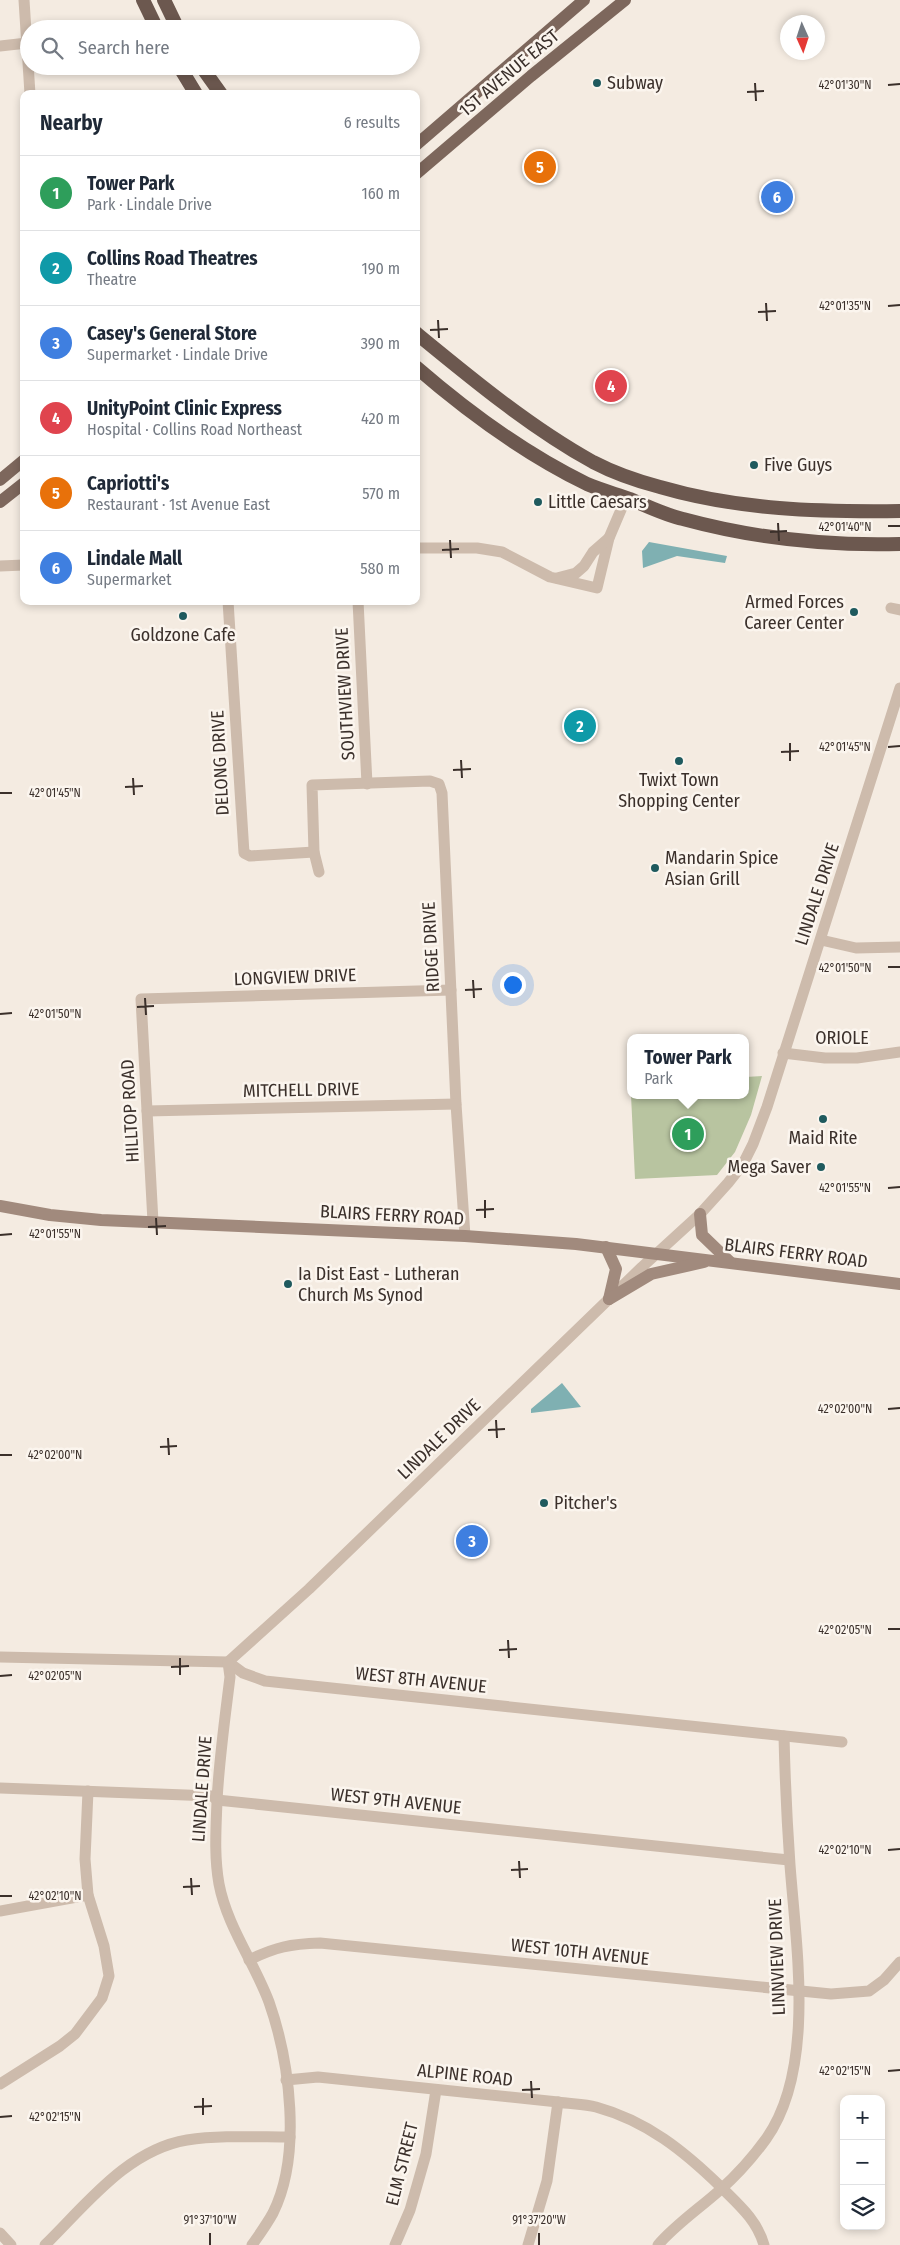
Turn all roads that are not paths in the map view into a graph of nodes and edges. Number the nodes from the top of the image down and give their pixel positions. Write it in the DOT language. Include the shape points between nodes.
graph roads {
  1 [pos="24,0"];
  2 [pos="143,0"];
  3 [pos="164,0"];
  4 [pos="584,0"];
  5 [pos="625,0"];
  6 [pos="25,20"];
  7 [pos="153,20"];
  8 [pos="174,20"];
  9 [pos="20,44"];
  10 [pos="0,46"];
  11 [pos="29,75"];
  12 [pos="184,75"];
  13 [pos="207,75"];
  14 [pos="30,90"];
  15 [pos="194,90"];
  16 [pos="218,90"];
  17 [pos="420,142"];
  18 [pos="420,171"];
  19 [pos="420,336"];
  20 [pos="420,370"];
  21 [pos="20,463"];
  22 [pos="0,480"];
  23 [pos="20,486"];
  24 [pos="626,498"];
  25 [pos="0,502"];
  26 [pos="900,511"];
  27 [pos="609,538"];
  28 [pos="900,544"];
  29 [pos="420,548"];
  30 [pos="20,565"];
  31 [pos="0,566"];
  32 [pos="556,579"];
  33 [pos="228,605"];
  34 [pos="358,605"];
  35 [pos="900,688"];
  36 [pos="367,784"];
  37 [pos="314,852"];
  38 [pos="319,872"];
  39 [pos="821,940"];
  40 [pos="900,947"];
  41 [pos="451,990"];
  42 [pos="141,999"];
  43 [pos="900,1052"];
  44 [pos="783,1053"];
  45 [pos="456,1104"];
  46 [pos="147,1111"];
  47 [pos="0,1206"];
  48 [pos="700,1214"];
  49 [pos="153,1222"];
  50 [pos="465,1236"];
  51 [pos="606,1247"];
  52 [pos="657,1253"];
  53 [pos="715,1260"];
  54 [pos="730,1262"];
  55 [pos="900,1284"];
  56 [pos="609,1299"];
  57 [pos="0,1658"];
  58 [pos="228,1662"];
  59 [pos="784,1736"];
  60 [pos="842,1742"];
  61 [pos="0,1788"];
  62 [pos="88,1791"];
  63 [pos="217,1800"];
  64 [pos="790,1860"];
  65 [pos="88,1895"];
  66 [pos="0,1911"];
  67 [pos="249,1960"];
  68 [pos="900,1962"];
  69 [pos="799,1992"];
  70 [pos="286,2080"];
  71 [pos="0,2084"];
  72 [pos="436,2090"];
  73 [pos="558,2102"];
  74 [pos="290,2137"];
  75 [pos="722,2188"];
  76 [pos="0,2233"];
  77 [pos="11,2245"];
  78 [pos="45,2245"];
  79 [pos="252,2245"];
  80 [pos="395,2245"];
  81 [pos="528,2245"];
  82 [pos="658,2245"];
  83 [pos="764,2245"];
  1 -- 6 [label="street"];
  2 -- 7 [label="highway"];
  3 -- 8 [label="highway"];
  4 -- 17 [label="main road, 1ST AVENUE EAST"];
  5 -- 18 [label="main road, 1ST AVENUE EAST"];
  9 -- 10 [label="street"];
  11 -- 14 [label="street"];
  12 -- 15 [label="highway"];
  13 -- 16 [label="highway"];
  19 -- 26 [label="highway" via="559,441 594,463 633,480 693,497 757,507 825,512"];
  20 -- 24 [label="highway" via="493,428 543,460 589,485"];
  21 -- 22 [label="main road"];
  23 -- 25 [label="main road"];
  24 -- 27 [label="street"];
  24 -- 28 [label="highway" via="681,519 747,535 862,545"];
  27 -- 32 [label="street" via="576,573"];
  27 -- 32 [label="street" via="598,588"];
  29 -- 32 [label="street" via="477,548 502,552"];
  30 -- 31 [label="street"];
  33 -- 37 [label="street, DELONG DRIVE" via="244,853 250,856"];
  34 -- 36 [label="street, SOUTHVIEW DRIVE"];
  35 -- 39 [label="street, LINDALE DRIVE"];
  36 -- 37 [label="street, RIDGE DRIVE" via="312,786"];
  36 -- 41 [label="street, RIDGE DRIVE" via="430,781 438,784 442,793"];
  37 -- 38 [label="street"];
  39 -- 40 [label="street" via="856,948"];
  39 -- 44 [label="street, LINDALE DRIVE"];
  41 -- 42 [label="street, LONGVIEW DRIVE"];
  41 -- 45 [label="street, RIDGE DRIVE"];
  42 -- 46 [label="street, HILLTOP ROAD"];
  43 -- 44 [label="street, ORIOLE" via="857,1058"];
  44 -- 48 [label="street, LINDALE DRIVE" via="754,1144 728,1183"];
  45 -- 46 [label="street, MITCHELL DRIVE"];
  45 -- 50 [label="street, RIDGE DRIVE"];
  46 -- 49 [label="street, HILLTOP ROAD"];
  47 -- 49 [label="main road, BLAIRS FERRY ROAD" via="50,1214"];
  48 -- 52 [label="street, LINDALE DRIVE"];
  48 -- 54 [label="main road" via="702,1235"];
  49 -- 50 [label="main road, BLAIRS FERRY ROAD"];
  50 -- 51 [label="main road, BLAIRS FERRY ROAD"];
  51 -- 52 [label="main road, BLAIRS FERRY ROAD"];
  51 -- 56 [label="main road" via="616,1269"];
  52 -- 53 [label="main road, BLAIRS FERRY ROAD"];
  52 -- 56 [label="street, LINDALE DRIVE"];
  53 -- 54 [label="main road, BLAIRS FERRY ROAD"];
  53 -- 56 [label="main road" via="651,1274"];
  54 -- 55 [label="main road, BLAIRS FERRY ROAD"];
  56 -- 58 [label="street, LINDALE DRIVE"];
  57 -- 58 [label="street"];
  58 -- 59 [label="street, WEST 8TH AVENUE" via="243,1673 265,1681"];
  58 -- 63 [label="street, LINDALE DRIVE" via="230,1677"];
  59 -- 60 [label="street, WEST 8TH AVENUE"];
  59 -- 64 [label="street, LINNVIEW DRIVE"];
  61 -- 62 [label="street, WEST 9TH AVENUE"];
  62 -- 63 [label="street, WEST 9TH AVENUE" via="212,1796"];
  62 -- 65 [label="street" via="85,1859"];
  63 -- 64 [label="street, WEST 9TH AVENUE"];
  63 -- 67 [label="street, LINDALE DRIVE" via="214,1825 219,1884"];
  64 -- 69 [label="street, LINNVIEW DRIVE"];
  65 -- 66 [label="street"];
  65 -- 71 [label="street" via="104,1946 109,1976 102,1998 68,2040"];
  67 -- 69 [label="street, WEST 10TH AVENUE" via="292,1944 320,1943"];
  67 -- 70 [label="street, LINDALE DRIVE" via="271,2010 281,2044"];
  68 -- 69 [label="street, WEST 10TH AVENUE" via="869,1992"];
  69 -- 75 [label="street, LINNVIEW DRIVE" via="794,2067 782,2111 767,2138"];
  70 -- 72 [label="street, ALPINE ROAD" via="318,2077"];
  70 -- 74 [label="street, LINDALE DRIVE"];
  72 -- 73 [label="street, ALPINE ROAD"];
  72 -- 80 [label="street, ELM STREET" via="426,2154 410,2210"];
  73 -- 75 [label="street, ALPINE ROAD" via="595,2107 628,2118 686,2154"];
  73 -- 81 [label="street" via="547,2180"];
  74 -- 78 [label="street" via="186,2140 161,2148 120,2171"];
  74 -- 79 [label="street, LINDALE DRIVE" via="284,2179 273,2213"];
  75 -- 82 [label="street, LINNVIEW DRIVE"];
  75 -- 83 [label="street, ALPINE ROAD" via="747,2212"];
  76 -- 77 [label="street"];
}
